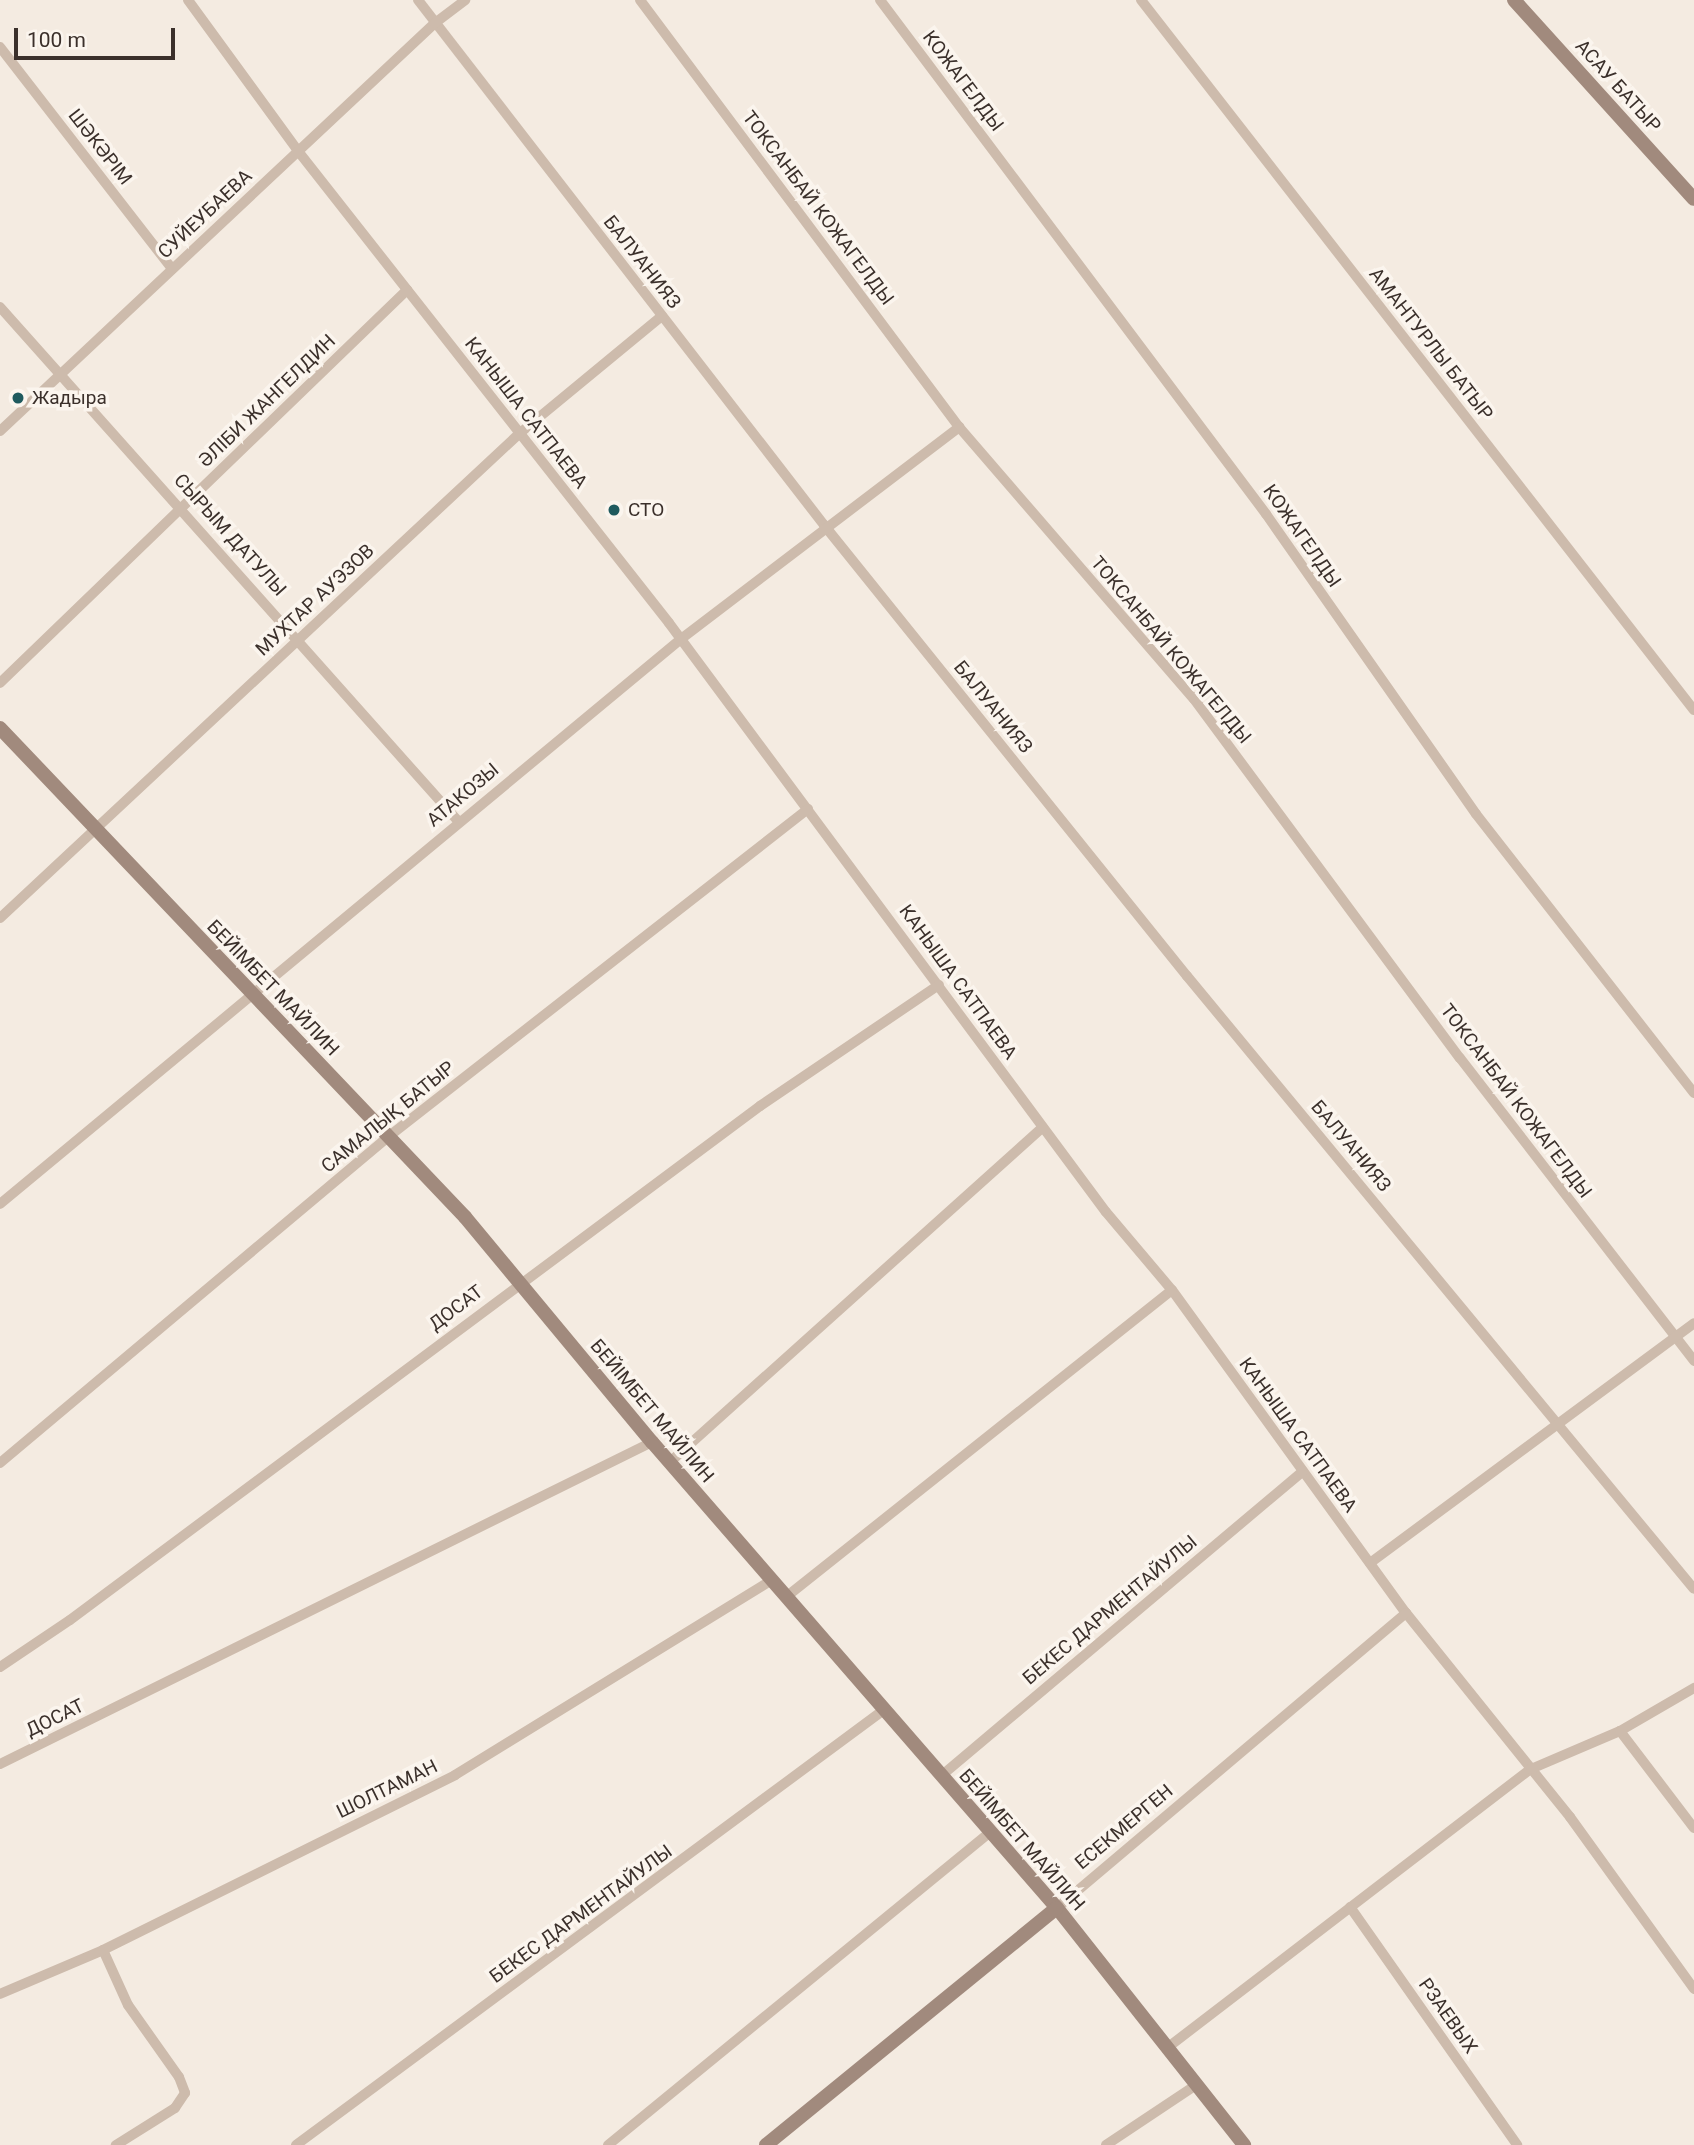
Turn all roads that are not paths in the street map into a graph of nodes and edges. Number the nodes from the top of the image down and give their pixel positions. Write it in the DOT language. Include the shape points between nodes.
graph roads {
  1 [pos="188,0"];
  2 [pos="418,0"];
  3 [pos="465,0"];
  4 [pos="640,0"];
  5 [pos="880,0"];
  6 [pos="1141,0"];
  7 [pos="1514,0"];
  8 [pos="435,23"];
  9 [pos="0,47"];
  10 [pos="298,151"];
  11 [pos="1694,199"];
  12 [pos="172,270"];
  13 [pos="407,290"];
  14 [pos="0,307"];
  15 [pos="662,316"];
  16 [pos="61,374"];
  17 [pos="959,427"];
  18 [pos="0,431"];
  19 [pos="520,433"];
  20 [pos="183,507"];
  21 [pos="824,525"];
  22 [pos="299,639"];
  23 [pos="681,639"];
  24 [pos="0,683"];
  25 [pos="1694,710"];
  26 [pos="0,728"];
  27 [pos="808,810"];
  28 [pos="458,821"];
  29 [pos="96,829"];
  30 [pos="0,918"];
  31 [pos="939,985"];
  32 [pos="252,994"];
  33 [pos="1694,1093"];
  34 [pos="1043,1127"];
  35 [pos="388,1137"];
  36 [pos="0,1204"];
  37 [pos="519,1282"];
  38 [pos="1172,1290"];
  39 [pos="1694,1323"];
  40 [pos="1675,1337"];
  41 [pos="1694,1362"];
  42 [pos="1557,1422"];
  43 [pos="652,1442"];
  44 [pos="670,1462"];
  45 [pos="0,1463"];
  46 [pos="1303,1471"];
  47 [pos="1370,1563"];
  48 [pos="772,1580"];
  49 [pos="1694,1589"];
  50 [pos="786,1597"];
  51 [pos="1406,1613"];
  52 [pos="0,1667"];
  53 [pos="1694,1688"];
  54 [pos="885,1709"];
  55 [pos="1620,1731"];
  56 [pos="0,1764"];
  57 [pos="1531,1769"];
  58 [pos="941,1776"];
  59 [pos="1694,1828"];
  60 [pos="991,1832"];
  61 [pos="1350,1907"];
  62 [pos="1057,1908"];
  63 [pos="103,1950"];
  64 [pos="1694,1989"];
  65 [pos="0,1994"];
  66 [pos="1167,2048"];
  67 [pos="1196,2085"];
  68 [pos="116,2145"];
  69 [pos="296,2145"];
  70 [pos="608,2145"];
  71 [pos="766,2145"];
  72 [pos="1106,2145"];
  73 [pos="1244,2145"];
  74 [pos="1517,2145"];
  1 -- 10 [label="street, КАНЫША САТПАЕВА"];
  2 -- 8 [label="street, БАЛУАНИЯЗ"];
  3 -- 8 [label="street, СУЙЕУБАЕВА"];
  4 -- 17 [label="street, ТОКСАНБАЙ КОЖАГЕЛДЫ"];
  5 -- 33 [label="street, КОЖАГЕЛДЫ" via="1266,514 1476,814"];
  6 -- 25 [label="street, АМАНТУРЛЫ БАТЫР"];
  7 -- 11 [label="street, АСАУ БАТЫР"];
  8 -- 10 [label="street, СУЙЕУБАЕВА"];
  8 -- 15 [label="street, БАЛУАНИЯЗ"];
  9 -- 12 [label="street, ШӘКӘРІМ"];
  10 -- 12 [label="street, СУЙЕУБАЕВА"];
  10 -- 13 [label="street, КАНЫША САТПАЕВА"];
  12 -- 16 [label="street, СУЙЕУБАЕВА"];
  13 -- 19 [label="street, КАНЫША САТПАЕВА"];
  13 -- 20 [label="street, ӘЛІБИ ЖАНГЕЛДИН"];
  14 -- 16 [label="street, СЫРЫМ ДАТУЛЫ"];
  15 -- 19 [label="street, МУХТАР АУЭЗОВ"];
  15 -- 21 [label="street, БАЛУАНИЯЗ"];
  16 -- 18 [label="street, СУЙЕУБАЕВА"];
  16 -- 20 [label="street, СЫРЫМ ДАТУЛЫ"];
  17 -- 21 [label="street, АТАКОЗЫ"];
  17 -- 40 [label="street, ТОКСАНБАЙ КОЖАГЕЛДЫ" via="1194,699"];
  19 -- 22 [label="street, МУХТАР АУЭЗОВ"];
  19 -- 23 [label="street, КАНЫША САТПАЕВА"];
  20 -- 22 [label="street, СЫРЫМ ДАТУЛЫ"];
  20 -- 24 [label="street, ӘЛІБИ ЖАНГЕЛДИН"];
  21 -- 23 [label="street, АТАКОЗЫ"];
  21 -- 42 [label="street, БАЛУАНИЯЗ" via="1187,976"];
  22 -- 28 [label="street, СЫРЫМ ДАТУЛЫ"];
  22 -- 29 [label="street, МУХТАР АУЭЗОВ"];
  23 -- 27 [label="street, КАНЫША САТПАЕВА"];
  23 -- 28 [label="street, АТАКОЗЫ"];
  26 -- 29 [label="street, БЕЙІМБЕТ МАЙЛИН"];
  27 -- 31 [label="street, КАНЫША САТПАЕВА"];
  27 -- 35 [label="street, САМАЛЫҚ БАТЫР"];
  28 -- 32 [label="street, АТАКОЗЫ"];
  29 -- 30 [label="street, МУХТАР АУЭЗОВ"];
  29 -- 32 [label="street, БЕЙІМБЕТ МАЙЛИН"];
  31 -- 34 [label="street, КАНЫША САТПАЕВА"];
  31 -- 37 [label="street, ДОСАТ" via="760,1106"];
  32 -- 35 [label="street, БЕЙІМБЕТ МАЙЛИН"];
  32 -- 36 [label="street, АТАКОЗЫ"];
  34 -- 38 [label="street, КАНЫША САТПАЕВА"];
  34 -- 44 [label="street"];
  35 -- 37 [label="street, БЕЙІМБЕТ МАЙЛИН"];
  35 -- 45 [label="street, САМАЛЫҚ БАТЫР"];
  37 -- 43 [label="street, БЕЙІМБЕТ МАЙЛИН"];
  37 -- 52 [label="street, ДОСАТ" via="70,1620"];
  38 -- 46 [label="street, КАНЫША САТПАЕВА"];
  38 -- 50 [label="street"];
  39 -- 40 [label="street"];
  40 -- 41 [label="street, ТОКСАНБАЙ КОЖАГЕЛДЫ"];
  40 -- 42 [label="street"];
  42 -- 47 [label="street"];
  42 -- 49 [label="street, БАЛУАНИЯЗ"];
  43 -- 44 [label="street, БЕЙІМБЕТ МАЙЛИН"];
  43 -- 56 [label="street, ДОСАТ"];
  44 -- 48 [label="street, БЕЙІМБЕТ МАЙЛИН"];
  46 -- 47 [label="street, КАНЫША САТПАЕВА"];
  46 -- 58 [label="street, БЕКЕС ДАРМЕНТАЙУЛЫ"];
  47 -- 51 [label="street, КАНЫША САТПАЕВА"];
  48 -- 50 [label="street, БЕЙІМБЕТ МАЙЛИН"];
  48 -- 63 [label="street, ШОЛТАМАН" via="455,1775"];
  50 -- 54 [label="street, БЕЙІМБЕТ МАЙЛИН"];
  51 -- 57 [label="street, КАНЫША САТПАЕВА"];
  51 -- 62 [label="street, EСЕКМЕРГЕН"];
  53 -- 55 [label="street"];
  54 -- 58 [label="street, БЕЙІМБЕТ МАЙЛИН"];
  54 -- 69 [label="street, БЕКЕС ДАРМЕНТАЙУЛЫ"];
  55 -- 57 [label="street"];
  55 -- 59 [label="street"];
  57 -- 61 [label="street"];
  57 -- 64 [label="street, КАНЫША САТПАЕВА"];
  58 -- 60 [label="street, БЕЙІМБЕТ МАЙЛИН"];
  60 -- 62 [label="street, БЕЙІМБЕТ МАЙЛИН"];
  60 -- 70 [label="street"];
  61 -- 66 [label="street"];
  61 -- 74 [label="street, РЗАЕВЫХ"];
  62 -- 66 [label="street, БЕЙІМБЕТ МАЙЛИН"];
  62 -- 71 [label="street, EСЕКМЕРГЕН"];
  63 -- 65 [label="street, ШОЛТАМАН"];
  63 -- 68 [label="street" via="128,2006 186,2093 175,2108"];
  66 -- 67 [label="street, БЕЙІМБЕТ МАЙЛИН"];
  67 -- 72 [label="street"];
  67 -- 73 [label="street, БЕЙІМБЕТ МАЙЛИН"];
}
